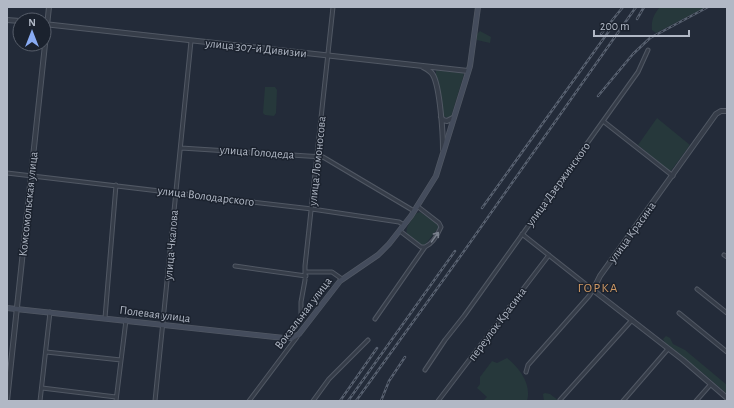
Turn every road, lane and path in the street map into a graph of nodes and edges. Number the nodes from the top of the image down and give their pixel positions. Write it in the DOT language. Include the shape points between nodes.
graph roads {
  1 [pos="333,7"];
  2 [pos="478,7"];
  3 [pos="52,25"];
  4 [pos="190,41"];
  5 [pos="648,50"];
  6 [pos="42,52"];
  7 [pos="328,56"];
  8 [pos="419,66"];
  9 [pos="468,71"];
  10 [pos="725,111"];
  11 [pos="441,116"];
  12 [pos="453,118"];
  13 [pos="603,120"];
  14 [pos="181,148"];
  15 [pos="318,156"];
  16 [pos="442,160"];
  17 [pos="7,173"];
  18 [pos="31,176"];
  19 [pos="673,176"];
  20 [pos="116,185"];
  21 [pos="176,192"];
  22 [pos="312,208"];
  23 [pos="416,209"];
  24 [pos="404,225"];
  25 [pos="400,231"];
  26 [pos="522,234"];
  27 [pos="425,248"];
  28 [pos="549,255"];
  29 [pos="235,266"];
  30 [pos="306,274"];
  31 [pos="342,279"];
  32 [pos="697,289"];
  33 [pos="593,290"];
  34 [pos="7,308"];
  35 [pos="17,309"];
  36 [pos="50,312"];
  37 [pos="679,313"];
  38 [pos="727,313"];
  39 [pos="301,314"];
  40 [pos="104,318"];
  41 [pos="375,318"];
  42 [pos="126,320"];
  43 [pos="632,320"];
  44 [pos="163,325"];
  45 [pos="299,334"];
  46 [pos="284,338"];
  47 [pos="368,340"];
  48 [pos="289,347"];
  49 [pos="668,349"];
  50 [pos="46,352"];
  51 [pos="727,352"];
  52 [pos="121,360"];
  53 [pos="425,370"];
  54 [pos="526,372"];
  55 [pos="711,384"];
  56 [pos="42,388"];
  57 [pos="116,397"];
  58 [pos="727,398"];
  59 [pos="560,400"];
  60 [pos="7,401"];
  61 [pos="40,401"];
  62 [pos="116,401"];
  63 [pos="155,401"];
  64 [pos="249,401"];
  65 [pos="313,401"];
  66 [pos="438,401"];
  67 [pos="623,401"];
  68 [pos="696,401"];
  1 -- 7 [label="street, улица Ломоносова"];
  2 -- 9 [label="main road, Вокзальная улица"];
  3 -- 4 [label="street, улица 307-й Дивизии"];
  4 -- 7 [label="street, улица 307-й Дивизии"];
  4 -- 14 [label="street, улица Чкалова"];
  5 -- 13 [label="street, улица Дзержинского" via="638,72"];
  6 -- 18 [label="street, Комсомольская улица"];
  7 -- 8 [label="street, улица 307-й Дивизии"];
  7 -- 15 [label="street, улица Ломоносова"];
  8 -- 9 [label="street, улица 307-й Дивизии"];
  8 -- 11 [label="street" via="430,71 435,79"];
  9 -- 12 [label="main road, Вокзальная улица"];
  10 -- 19 [label="street, улица Красина" via="716,114"];
  11 -- 12 [label="street" via="447,121"];
  11 -- 16 [label="street"];
  12 -- 16 [label="main road, Вокзальная улица"];
  13 -- 19 [label="street"];
  13 -- 26 [label="street, улица Дзержинского"];
  14 -- 15 [label="street, улица Голодеда"];
  14 -- 21 [label="street, улица Чкалова"];
  15 -- 22 [label="street, улица Ломоносова"];
  15 -- 23 [label="street, улица Голодеда"];
  16 -- 23 [label="main road, Вокзальная улица" via="438,174"];
  17 -- 18 [label="street, улица Володарского"];
  18 -- 20 [label="street, улица Володарского"];
  18 -- 35 [label="street, Комсомольская улица"];
  19 -- 33 [label="street, улица Красина"];
  20 -- 21 [label="street, улица Володарского"];
  20 -- 40 [label="street"];
  21 -- 22 [label="street, улица Володарского"];
  21 -- 44 [label="street, улица Чкалова"];
  22 -- 24 [label="street, улица Володарского" via="399,222"];
  22 -- 30 [label="street, улица Ломоносова"];
  23 -- 24 [label="main road, Вокзальная улица"];
  27 -- 23 [label="street, one-way" via="441,227 439,223"];
  24 -- 25 [label="main road, Вокзальная улица"];
  25 -- 27 [label="street"];
  25 -- 31 [label="main road, Вокзальная улица" via="378,255"];
  26 -- 28 [label="street"];
  26 -- 53 [label="street, улица Дзержинского"];
  27 -- 41 [label="street"];
  28 -- 33 [label="street"];
  28 -- 66 [label="street, переулок Красина"];
  29 -- 30 [label="street"];
  30 -- 31 [label="street" via="332,272"];
  30 -- 39 [label="street, улица Ломоносова" via="300,302"];
  31 -- 45 [label="main road, Вокзальная улица"];
  32 -- 38 [label="street"];
  33 -- 43 [label="street"];
  33 -- 54 [label="street, улица Красина" via="528,365"];
  34 -- 35 [label="main road, Полевая улица"];
  35 -- 36 [label="main road, Полевая улица"];
  35 -- 60 [label="street, Комсомольская улица"];
  36 -- 40 [label="main road, Полевая улица"];
  36 -- 50 [label="street"];
  37 -- 51 [label="street"];
  40 -- 42 [label="main road, Полевая улица"];
  42 -- 44 [label="main road, Полевая улица"];
  42 -- 52 [label="street"];
  43 -- 49 [label="street"];
  43 -- 59 [label="street"];
  44 -- 46 [label="main road, Полевая улица"];
  44 -- 63 [label="street, улица Чкалова"];
  45 -- 46 [label="main road, Полевая улица" via="292,338"];
  45 -- 48 [label="street, Вокзальная улица"];
  46 -- 48 [label="street" via="289,341"];
  47 -- 65 [label="street"];
  48 -- 64 [label="street, Вокзальная улица"];
  49 -- 55 [label="street"];
  49 -- 67 [label="street"];
  50 -- 52 [label="street"];
  50 -- 56 [label="street"];
  52 -- 57 [label="street"];
  55 -- 58 [label="street"];
  55 -- 68 [label="street"];
  56 -- 57 [label="street"];
  56 -- 61 [label="street"];
  57 -- 62 [label="street"];
}
